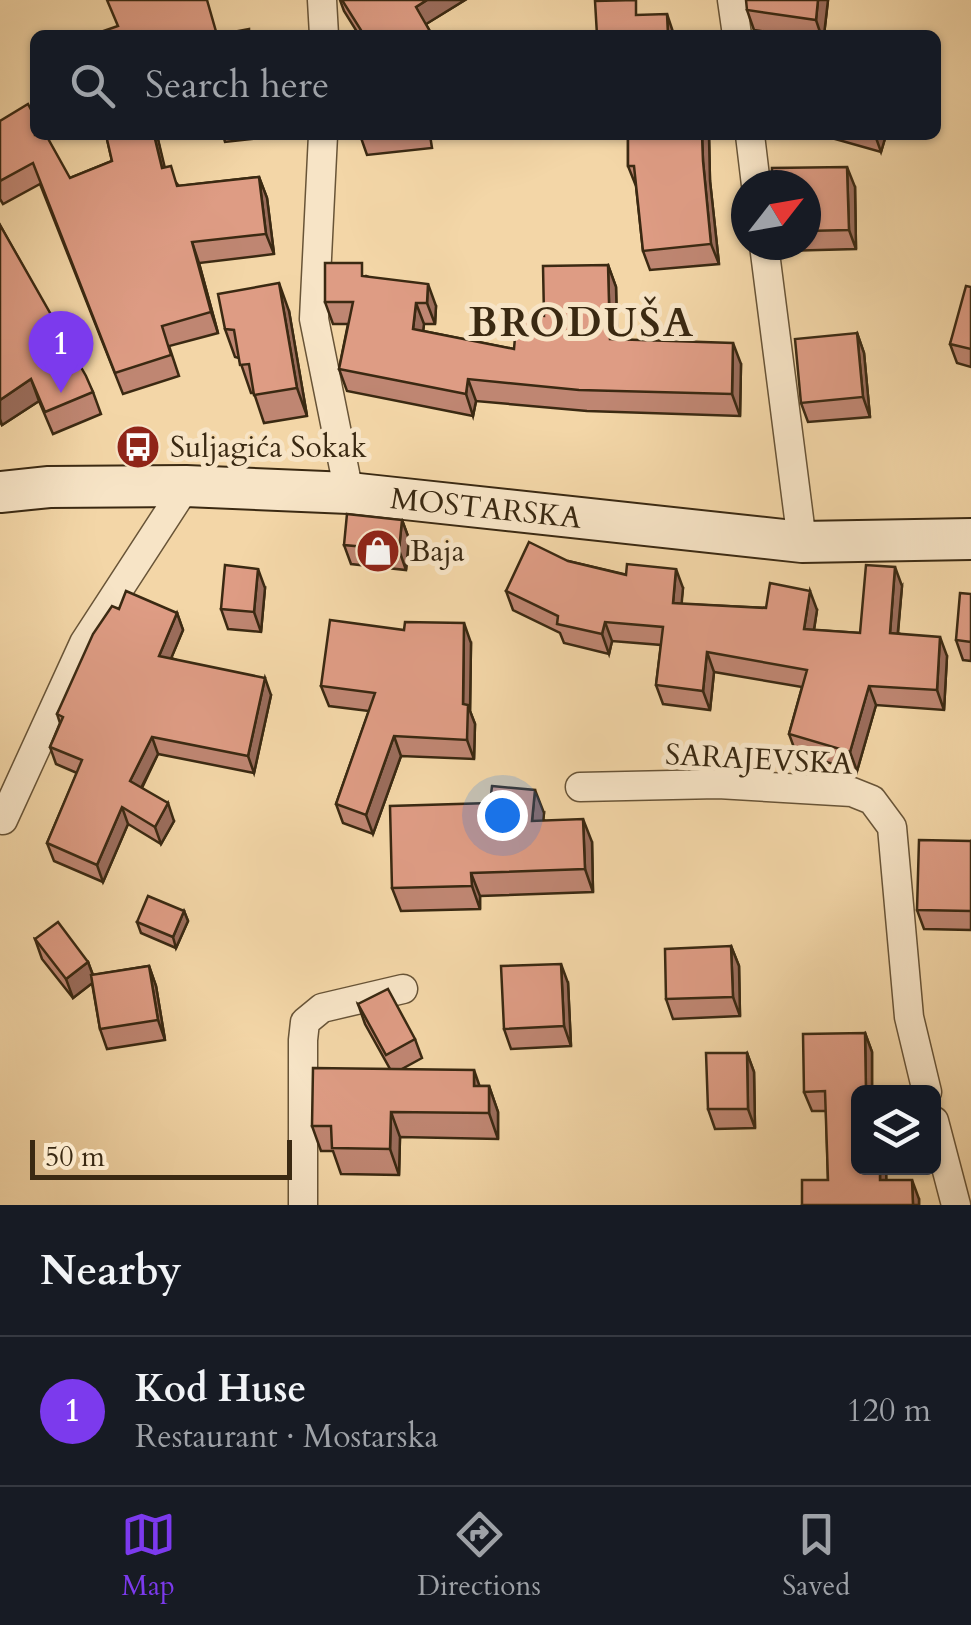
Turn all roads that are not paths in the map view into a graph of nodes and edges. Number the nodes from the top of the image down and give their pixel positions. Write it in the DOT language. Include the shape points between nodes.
graph roads {
  1 [pos="322,0"];
  2 [pos="732,0"];
  3 [pos="324,30"];
  4 [pos="736,30"];
  5 [pos="324,140"];
  6 [pos="751,140"];
  7 [pos="754,170"];
  8 [pos="766,260"];
  9 [pos="186,486"];
  10 [pos="0,492"];
  11 [pos="349,493"];
  12 [pos="971,539"];
  13 [pos="802,542"];
  14 [pos="580,787"];
  15 [pos="3,820"];
  16 [pos="403,989"];
  17 [pos="925,1085"];
  18 [pos="941,1148"];
  19 [pos="303,1205"];
  20 [pos="956,1205"];
  1 -- 3 [label="street"];
  2 -- 4 [label="street"];
  5 -- 11 [label="street" via="314,319"];
  6 -- 7 [label="street"];
  8 -- 13 [label="street"];
  9 -- 10 [label="main road, MOSTARSKA"];
  9 -- 11 [label="main road, MOSTARSKA"];
  9 -- 15 [label="street" via="84,642"];
  11 -- 13 [label="main road, MOSTARSKA"];
  12 -- 13 [label="main road, MOSTARSKA"];
  14 -- 17 [label="street, SARAJEVSKA" via="718,784 852,792 872,800 892,827 909,1017"];
  16 -- 19 [label="street" via="322,1008 305,1022"];
  18 -- 20 [label="street"];
}
